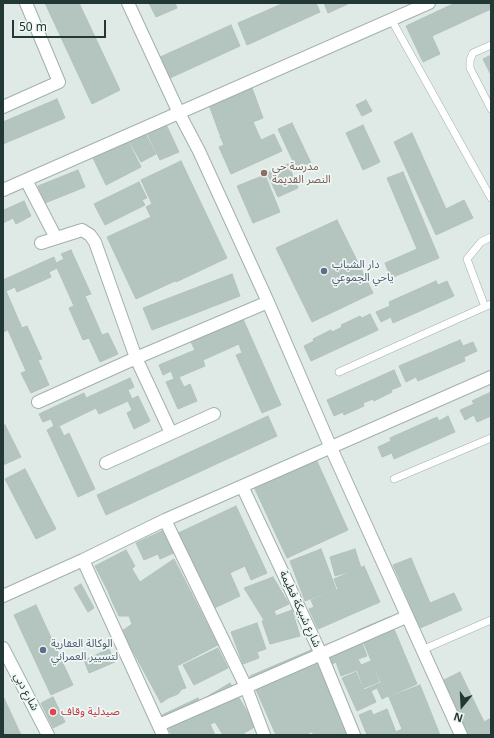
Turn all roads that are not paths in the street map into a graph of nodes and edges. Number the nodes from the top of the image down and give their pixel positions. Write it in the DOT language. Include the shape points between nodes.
graph roads {
  1 [pos="26,3"];
  2 [pos="128,3"];
  3 [pos="429,3"];
  4 [pos="392,19"];
  5 [pos="491,45"];
  6 [pos="3,107"];
  7 [pos="491,109"];
  8 [pos="179,113"];
  9 [pos="26,180"];
  10 [pos="3,190"];
  11 [pos="491,198"];
  12 [pos="491,237"];
  13 [pos="56,238"];
  14 [pos="41,243"];
  15 [pos="268,302"];
  16 [pos="488,305"];
  17 [pos="136,358"];
  18 [pos="339,372"];
  19 [pos="491,377"];
  20 [pos="38,402"];
  21 [pos="214,414"];
  22 [pos="171,433"];
  23 [pos="491,438"];
  24 [pos="331,448"];
  25 [pos="106,463"];
  26 [pos="394,479"];
  27 [pos="242,486"];
  28 [pos="165,520"];
  29 [pos="83,560"];
  30 [pos="3,596"];
  31 [pos="406,617"];
  32 [pos="491,620"];
  33 [pos="3,648"];
  34 [pos="422,650"];
  35 [pos="321,654"];
  36 [pos="246,688"];
  37 [pos="161,730"];
  38 [pos="48,735"];
  39 [pos="264,735"];
  40 [pos="354,735"];
  41 [pos="461,735"];
  1 -- 6 [label="street" via="59,82"];
  2 -- 8 [label="street"];
  3 -- 4 [label="street"];
  4 -- 8 [label="street"];
  4 -- 11 [label="lane"];
  5 -- 7 [label="lane" via="473,53 470,60 470,68"];
  8 -- 9 [label="street"];
  8 -- 15 [label="street"];
  9 -- 10 [label="street"];
  9 -- 13 [label="street"];
  12 -- 16 [label="lane" via="481,242 467,259"];
  13 -- 14 [label="street"];
  13 -- 17 [label="street" via="82,230 90,235"];
  15 -- 17 [label="street"];
  15 -- 24 [label="street"];
  16 -- 18 [label="lane"];
  17 -- 20 [label="street"];
  17 -- 22 [label="street"];
  19 -- 24 [label="street"];
  21 -- 22 [label="street"];
  22 -- 25 [label="street"];
  23 -- 26 [label="lane"];
  24 -- 27 [label="street"];
  24 -- 31 [label="street"];
  27 -- 28 [label="street"];
  27 -- 35 [label="street, شارع شبيكة فطيمة"];
  28 -- 29 [label="street"];
  28 -- 36 [label="street"];
  29 -- 30 [label="street"];
  29 -- 37 [label="street"];
  31 -- 34 [label="street"];
  31 -- 35 [label="street"];
  32 -- 34 [label="lane"];
  33 -- 38 [label="street, شارع دبي"];
  34 -- 41 [label="street"];
  35 -- 36 [label="street"];
  35 -- 40 [label="street, شارع شبيكة فطيمة"];
  36 -- 37 [label="street"];
  36 -- 39 [label="street"];
}
